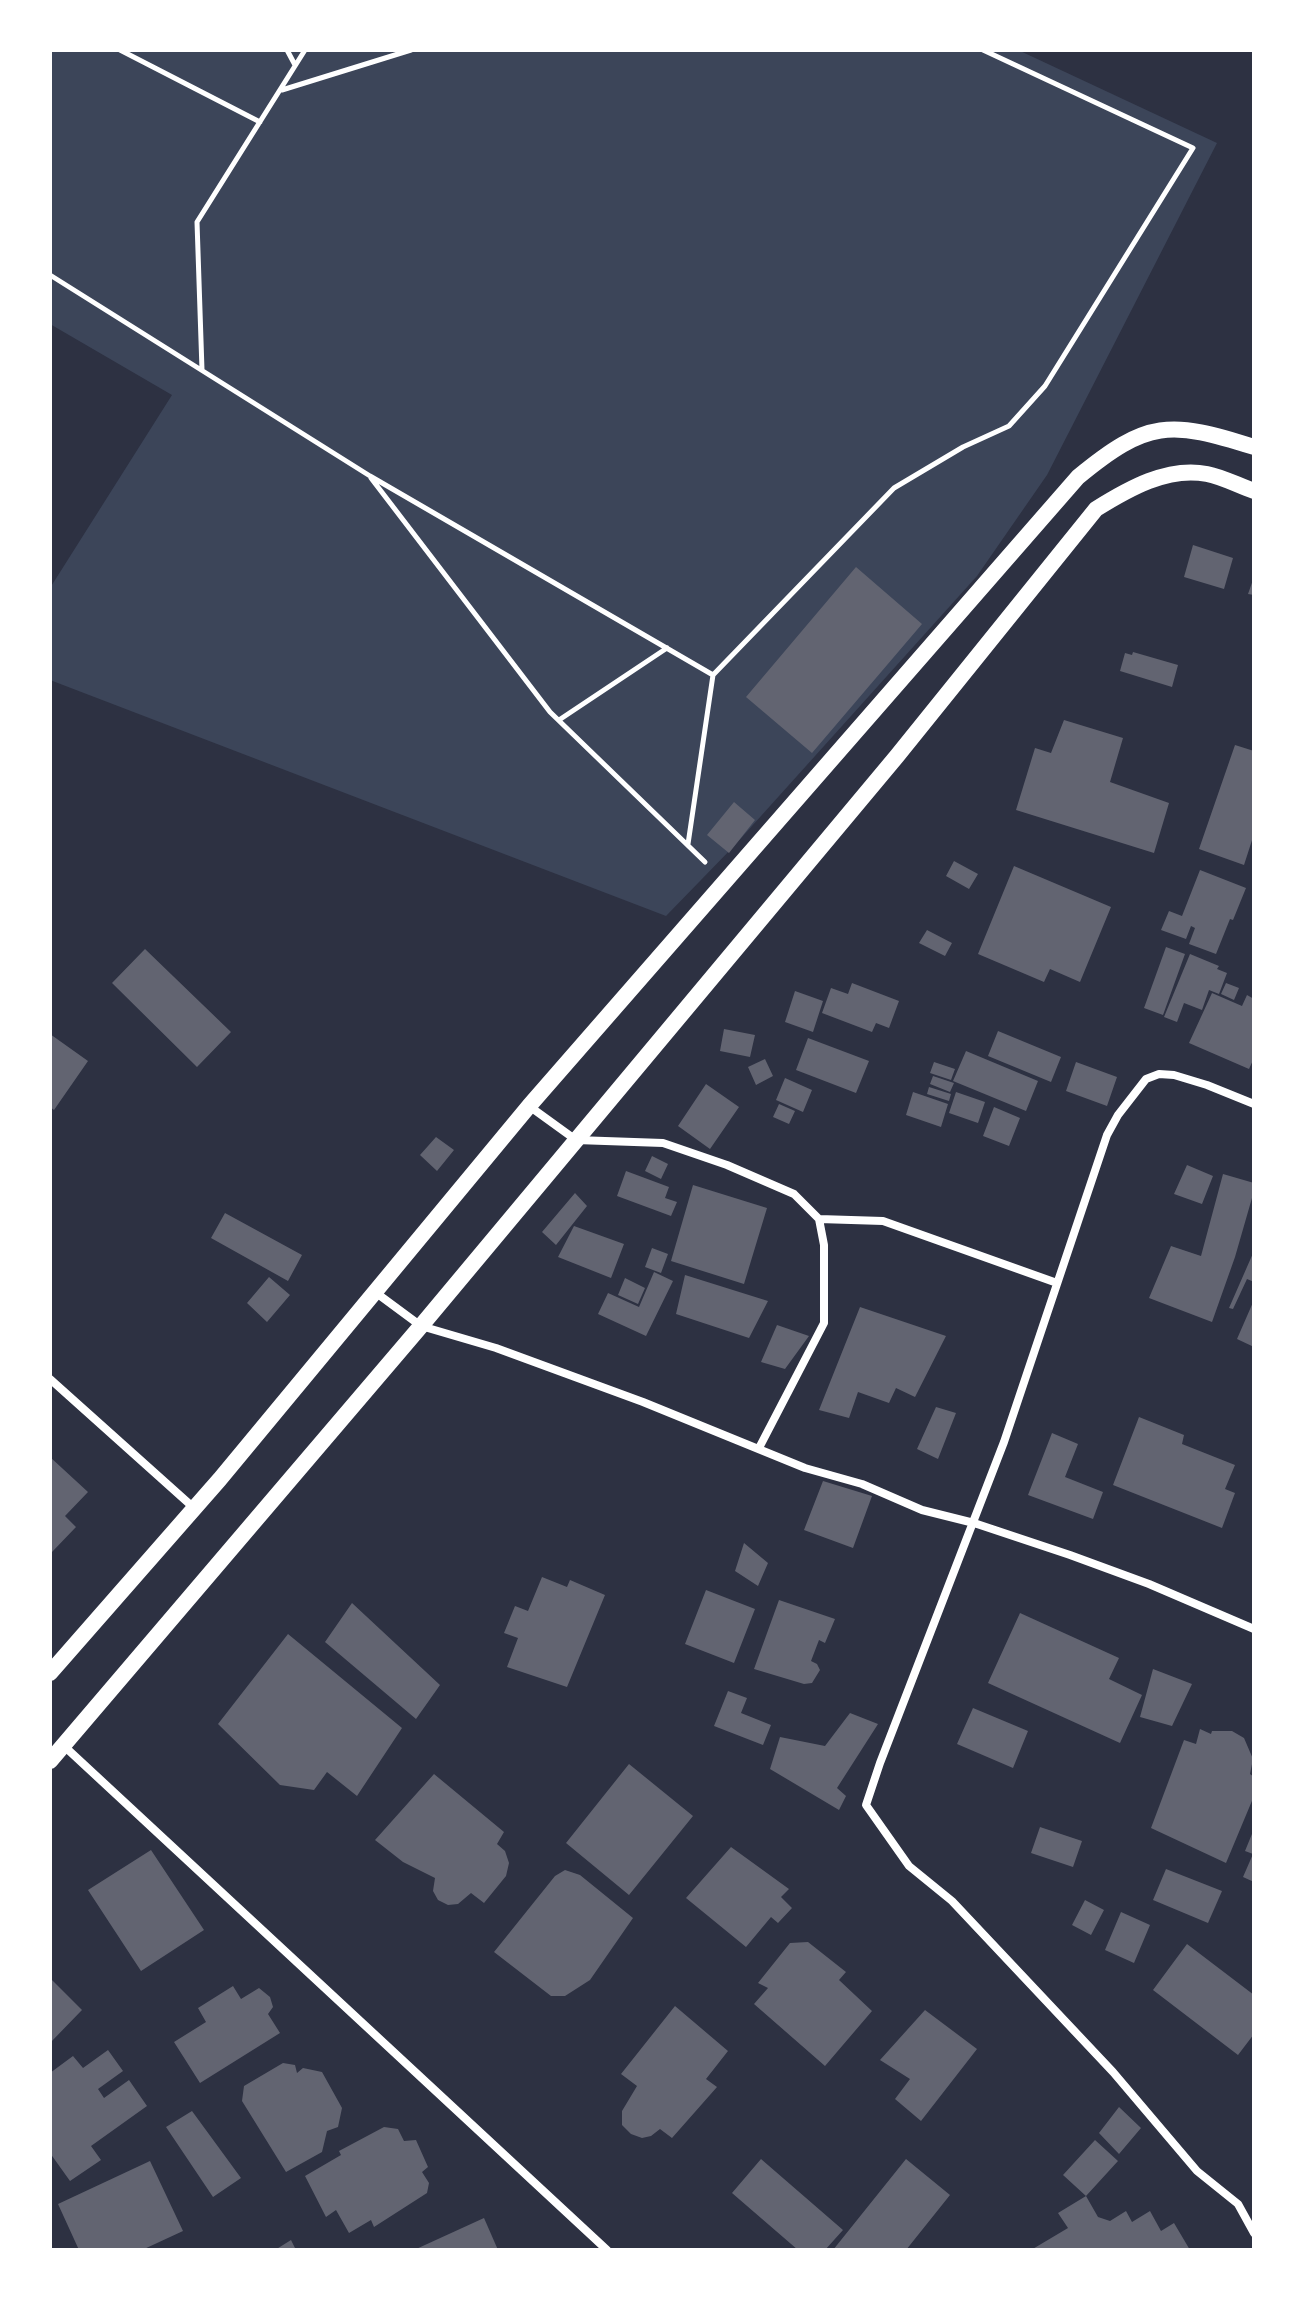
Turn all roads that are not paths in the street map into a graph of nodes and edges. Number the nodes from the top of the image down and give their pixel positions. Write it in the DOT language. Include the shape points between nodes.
graph roads {
  1 [pos="1254,447"];
  2 [pos="1254,491"];
  3 [pos="1254,1104"];
  4 [pos="529,1106"];
  5 [pos="576,1140"];
  6 [pos="819,1219"];
  7 [pos="1057,1283"];
  8 [pos="375,1292"];
  9 [pos="421,1326"];
  10 [pos="50,1379"];
  11 [pos="759,1448"];
  12 [pos="194,1509"];
  13 [pos="974,1523"];
  14 [pos="1254,1629"];
  15 [pos="50,1673"];
  16 [pos="64,1746"];
  17 [pos="50,1761"];
  18 [pos="1254,2233"];
  19 [pos="607,2250"];
  1 -- 4 [label="main road" via="1203,430 1164,429 1132,437 1078,477"];
  2 -- 5 [label="main road" via="1208,474 1179,471 1124,491 1096,509"];
  3 -- 7 [label="street" via="1174,1075 1146,1079 1107,1135"];
  4 -- 5 [label="street"];
  4 -- 8 [label="main road"];
  5 -- 6 [label="street" via="663,1143 794,1194"];
  5 -- 9 [label="main road"];
  6 -- 7 [label="street" via="883,1221"];
  6 -- 11 [label="street" via="824,1323"];
  7 -- 13 [label="street"];
  8 -- 9 [label="street"];
  8 -- 12 [label="main road"];
  9 -- 11 [label="street" via="496,1348"];
  9 -- 16 [label="main road"];
  10 -- 12 [label="street"];
  11 -- 13 [label="street" via="922,1510"];
  12 -- 15 [label="main road"];
  13 -- 14 [label="street" via="1149,1584"];
  13 -- 18 [label="street" via="866,1805 909,1866 952,1901 1113,2072 1197,2171 1238,2204"];
  16 -- 17 [label="main road"];
  16 -- 19 [label="street"];
}
